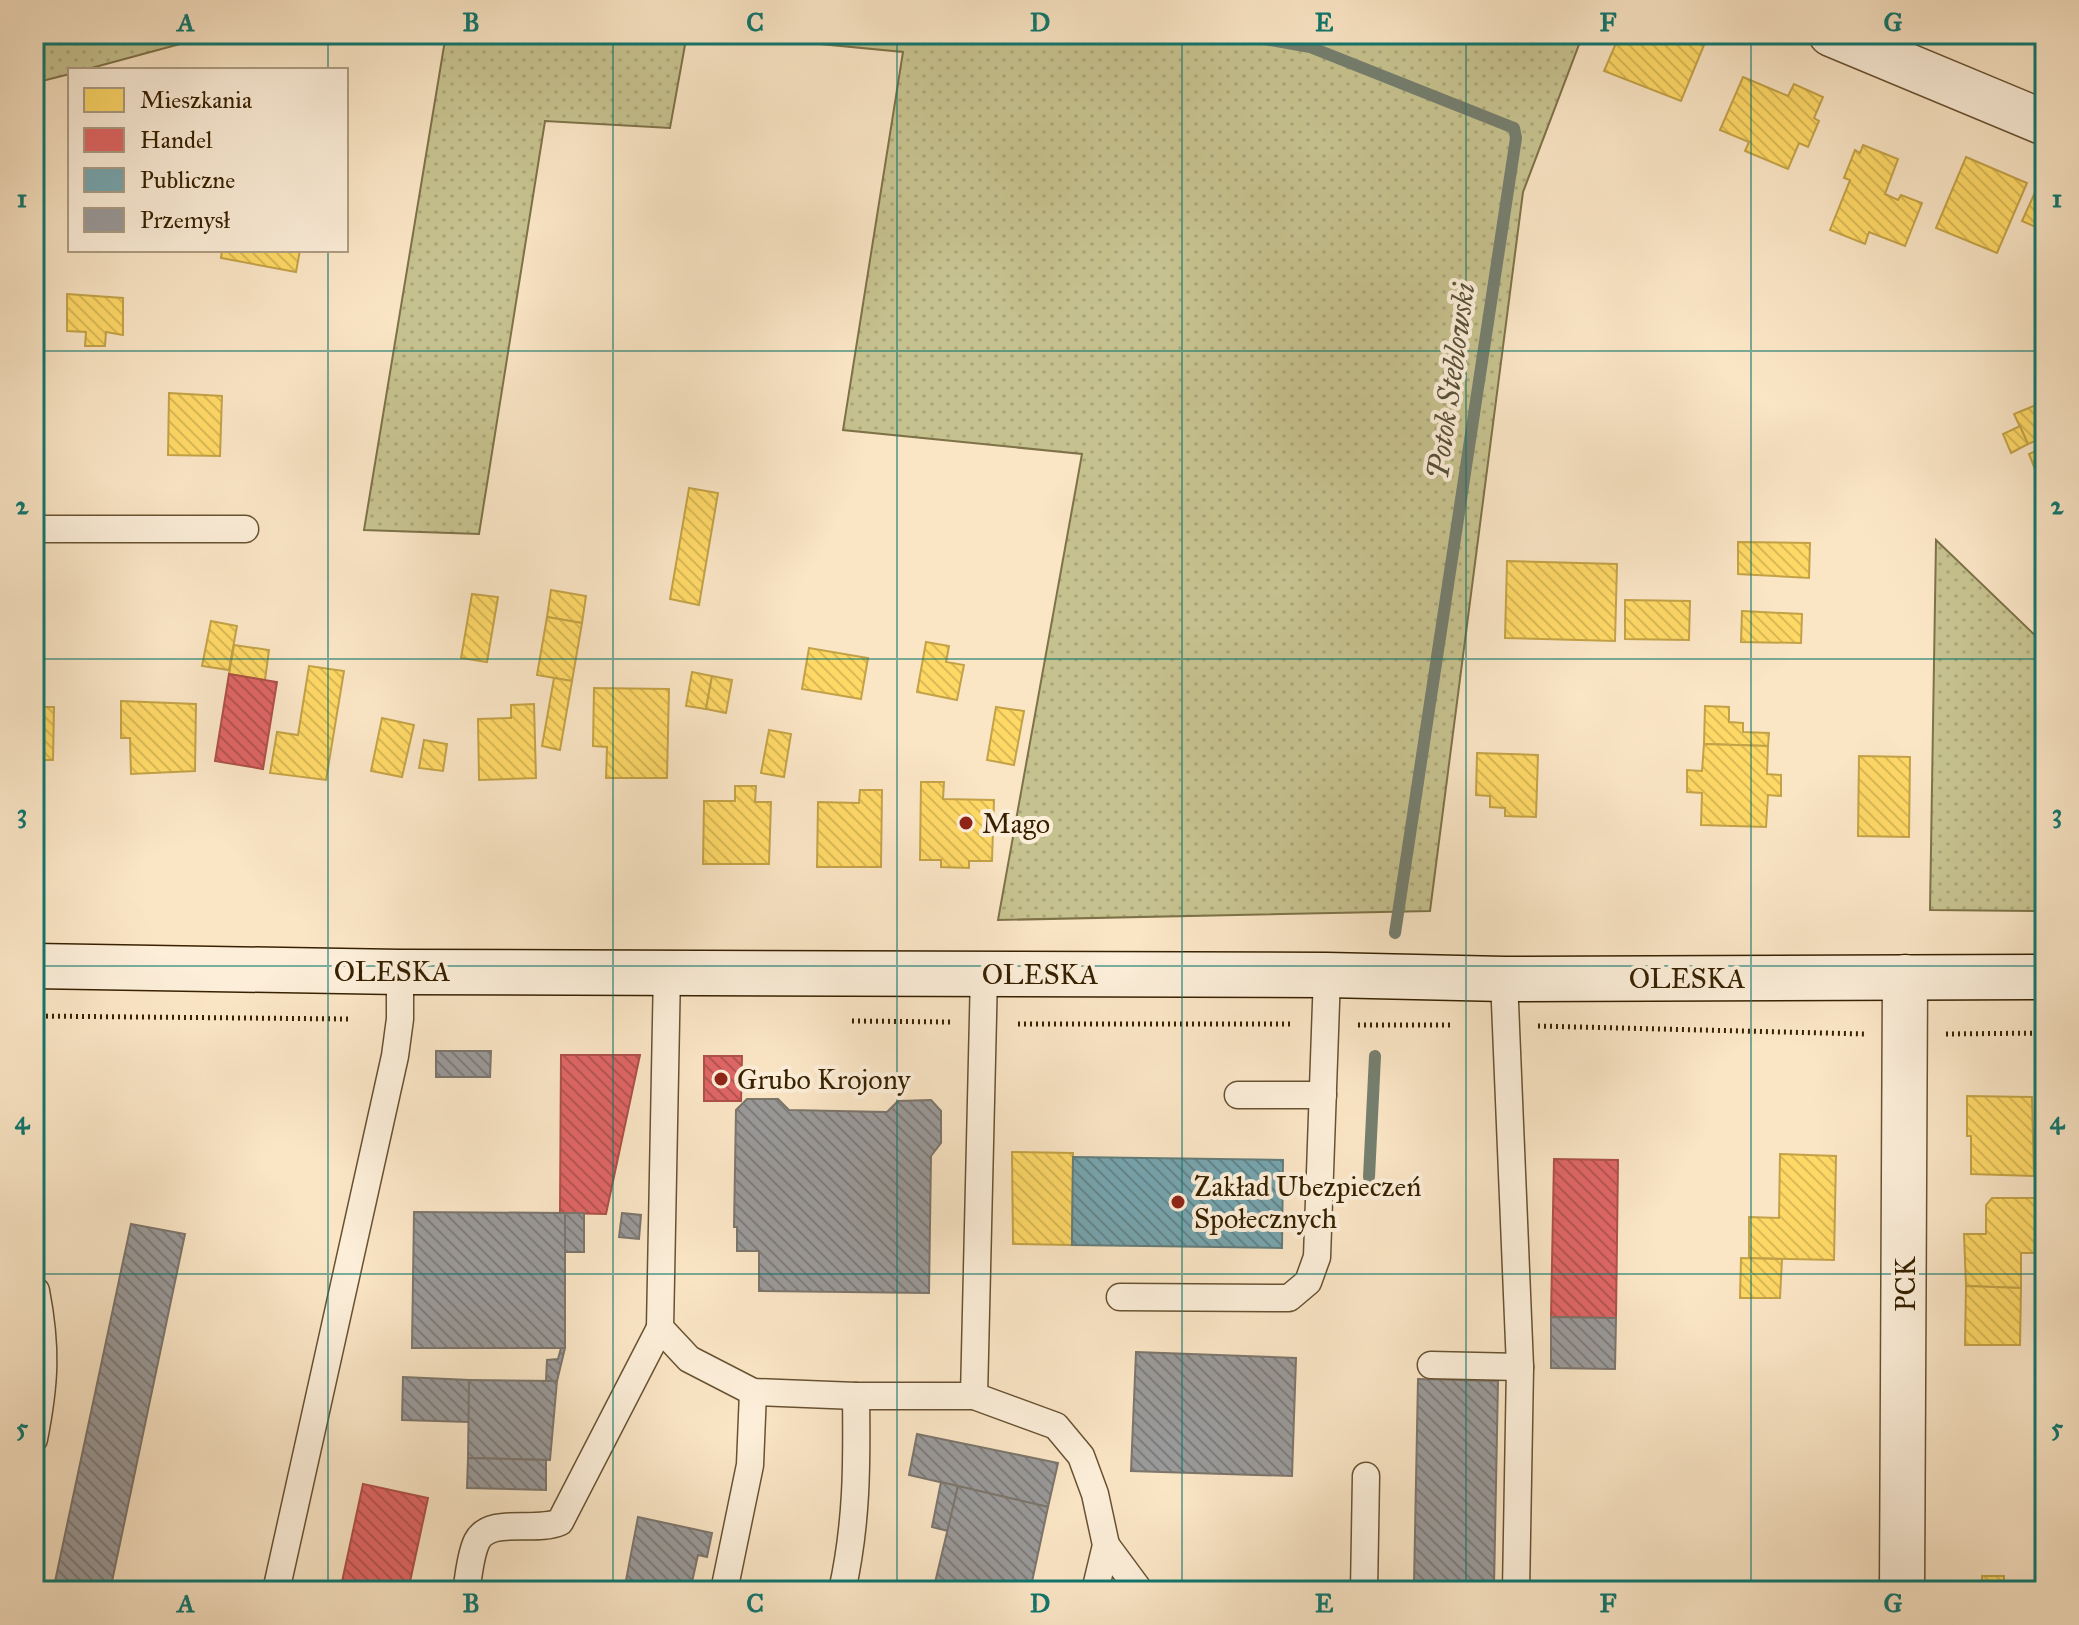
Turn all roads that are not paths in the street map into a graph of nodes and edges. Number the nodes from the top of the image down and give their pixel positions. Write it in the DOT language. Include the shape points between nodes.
graph roads {
  1 [pos="1831,34"];
  2 [pos="2045,123"];
  3 [pos="34,529"];
  4 [pos="245,529"];
  5 [pos="34,966"];
  6 [pos="667,971"];
  7 [pos="400,972"];
  8 [pos="984,974"];
  9 [pos="1327,975"];
  10 [pos="1905,977"];
  11 [pos="2045,977"];
  12 [pos="1504,979"];
  13 [pos="1238,1095"];
  14 [pos="1323,1095"];
  15 [pos="36,1291"];
  16 [pos="1120,1297"];
  17 [pos="660,1328"];
  18 [pos="1431,1365"];
  19 [pos="1520,1367"];
  20 [pos="753,1392"];
  21 [pos="856,1396"];
  22 [pos="974,1396"];
  23 [pos="34,1439"];
  24 [pos="1366,1476"];
  25 [pos="1106,1545"];
  26 [pos="276,1591"];
  27 [pos="466,1591"];
  28 [pos="724,1591"];
  29 [pos="842,1591"];
  30 [pos="1095,1591"];
  31 [pos="1140,1591"];
  32 [pos="1364,1591"];
  33 [pos="1516,1591"];
  34 [pos="1902,1591"];
  1 -- 2 [label="street"];
  3 -- 4 [label="lane"];
  5 -- 7 [label="street, OLESKA"];
  6 -- 7 [label="street, OLESKA"];
  6 -- 8 [label="street, OLESKA"];
  6 -- 17 [label="lane"];
  7 -- 26 [label="lane" via="395,1056"];
  8 -- 9 [label="street, OLESKA"];
  8 -- 22 [label="lane"];
  9 -- 12 [label="street, OLESKA"];
  9 -- 14 [label="lane"];
  10 -- 11 [label="street, OLESKA"];
  10 -- 12 [label="street, OLESKA"];
  10 -- 34 [label="street, PCK"];
  12 -- 19 [label="lane"];
  13 -- 14 [label="lane"];
  14 -- 16 [label="lane" via="1317,1257 1308,1282 1289,1298"];
  15 -- 23 [label="lane" via="45,1361"];
  17 -- 20 [label="lane" via="689,1359"];
  17 -- 27 [label="lane" via="560,1522 547,1528 485,1531 476,1542"];
  18 -- 19 [label="lane"];
  19 -- 33 [label="lane"];
  20 -- 21 [label="lane"];
  20 -- 28 [label="lane" via="750,1465"];
  21 -- 22 [label="lane"];
  21 -- 29 [label="lane" via="858,1488"];
  22 -- 25 [label="lane" via="1056,1426 1081,1456"];
  24 -- 32 [label="lane"];
  25 -- 30 [label="lane"];
  25 -- 31 [label="lane"];
}
